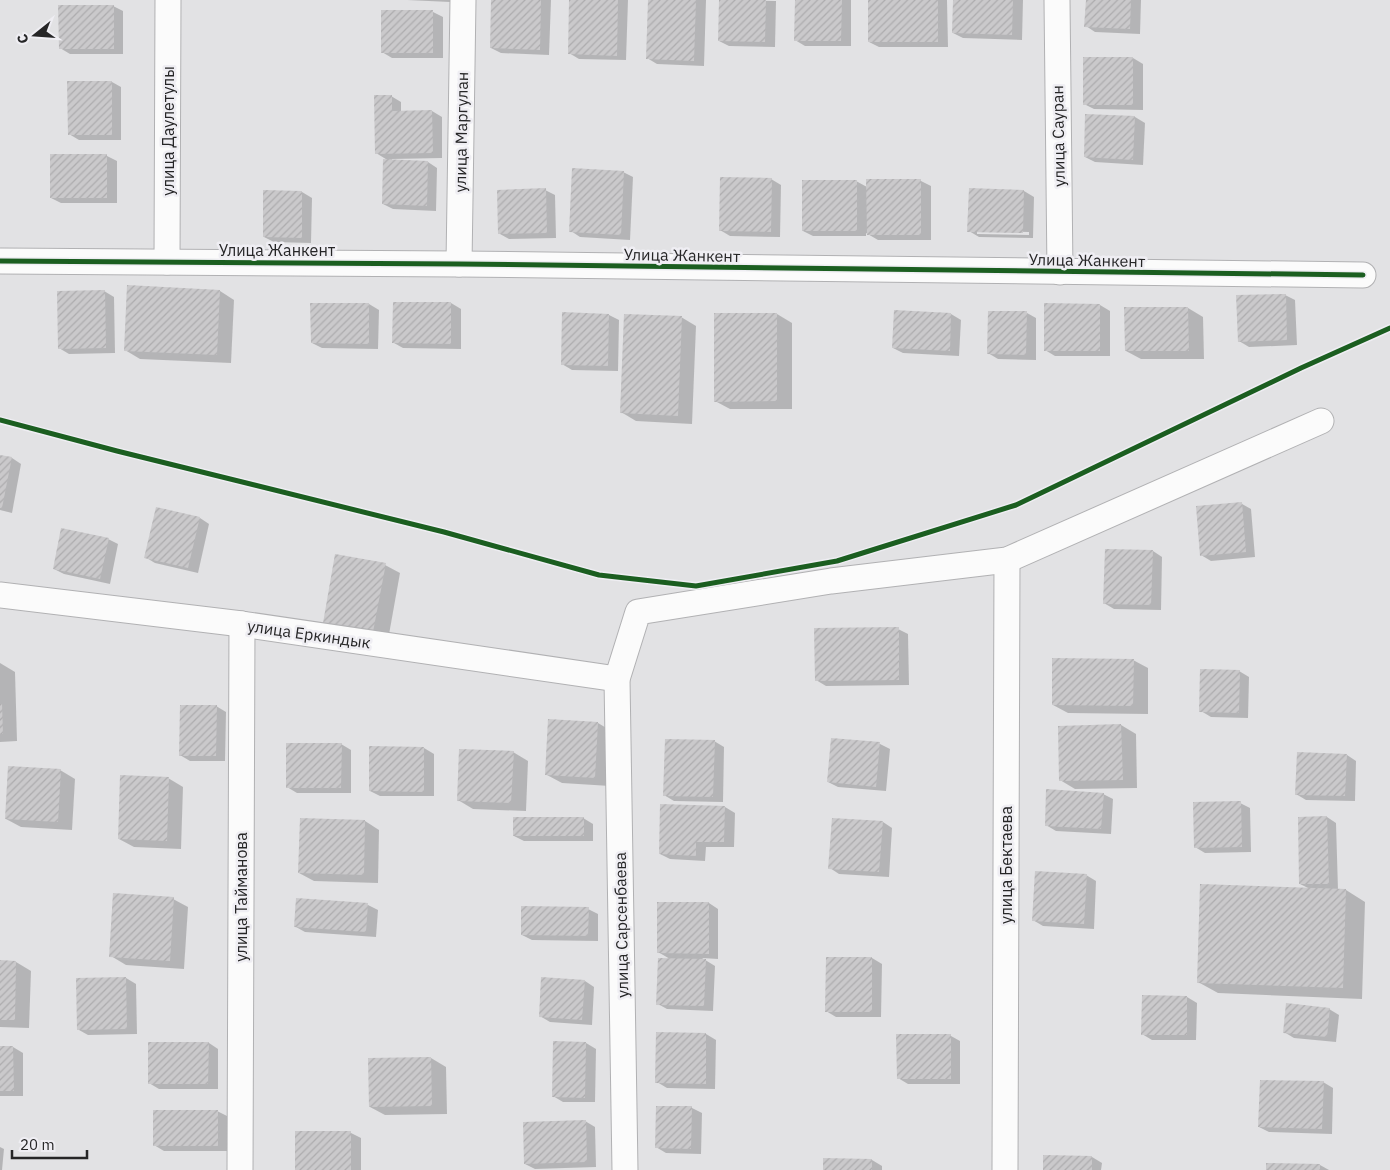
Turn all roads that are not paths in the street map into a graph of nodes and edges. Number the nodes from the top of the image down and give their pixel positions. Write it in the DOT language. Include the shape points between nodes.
graph roads {
  1 [pos="168,0"];
  2 [pos="463,0"];
  3 [pos="1056,0"];
  4 [pos="0,261"];
  5 [pos="168,262"];
  6 [pos="459,264"];
  7 [pos="1060,272"];
  8 [pos="1363,275"];
  9 [pos="1321,420"];
  10 [pos="1007,560"];
  11 [pos="0,595"];
  12 [pos="242,624"];
  13 [pos="616,679"];
  14 [pos="240,1170"];
  15 [pos="625,1170"];
  16 [pos="1005,1170"];
  1 -- 5 [label="street, улица Даулетулы"];
  2 -- 6 [label="street, улица Маргулан"];
  3 -- 7 [label="street, улица Сауран"];
  4 -- 5 [label="street, Улица Жанкент"];
  5 -- 6 [label="street, Улица Жанкент"];
  6 -- 7 [label="street, Улица Жанкент"];
  7 -- 8 [label="street, Улица Жанкент"];
  9 -- 10 [label="street"];
  10 -- 13 [label="street, улица Сарсенбаева" via="831,581 638,612"];
  10 -- 16 [label="street, улица Бектаева"];
  11 -- 12 [label="street, улица Еркиндык"];
  12 -- 13 [label="street, улица Еркиндык"];
  12 -- 14 [label="street, улица Тайманова"];
  13 -- 15 [label="street, улица Сарсенбаева"];
}
